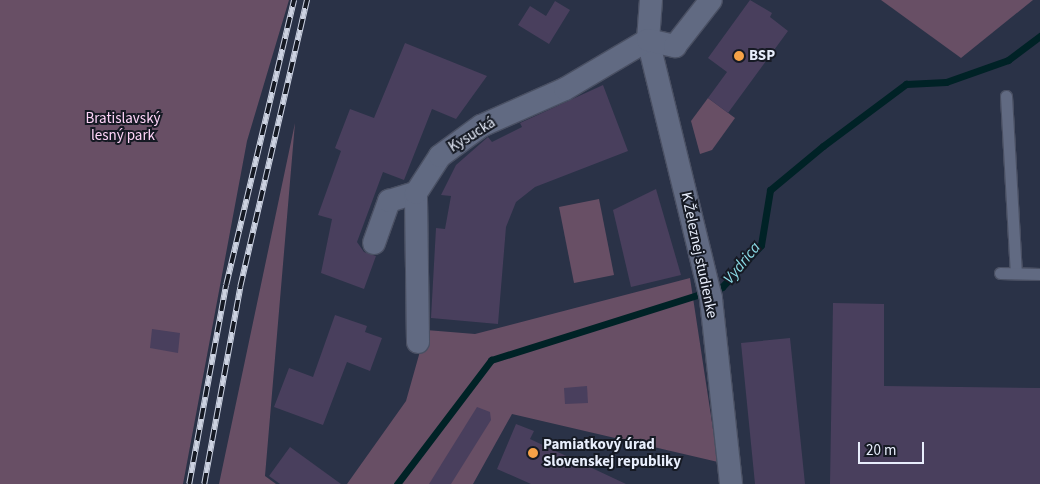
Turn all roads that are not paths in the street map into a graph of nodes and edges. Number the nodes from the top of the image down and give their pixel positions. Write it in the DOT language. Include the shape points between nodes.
graph roads {
  1 [pos="651,0"];
  2 [pos="711,0"];
  3 [pos="648,40"];
  4 [pos="1006,96"];
  5 [pos="416,193"];
  6 [pos="374,243"];
  7 [pos="1000,273"];
  8 [pos="1016,273"];
  9 [pos="1040,274"];
  10 [pos="418,342"];
  11 [pos="731,484"];
  1 -- 3 [label="street, K Železnej studienke"];
  2 -- 3 [label="street" via="675,46"];
  3 -- 5 [label="street, Kysucká" via="565,88 481,126 440,156"];
  3 -- 11 [label="street, K Železnej studienke" via="711,299"];
  4 -- 8 [label="lane"];
  5 -- 6 [label="street" via="389,201"];
  5 -- 10 [label="street"];
  7 -- 8 [label="lane"];
  8 -- 9 [label="lane"];
}
